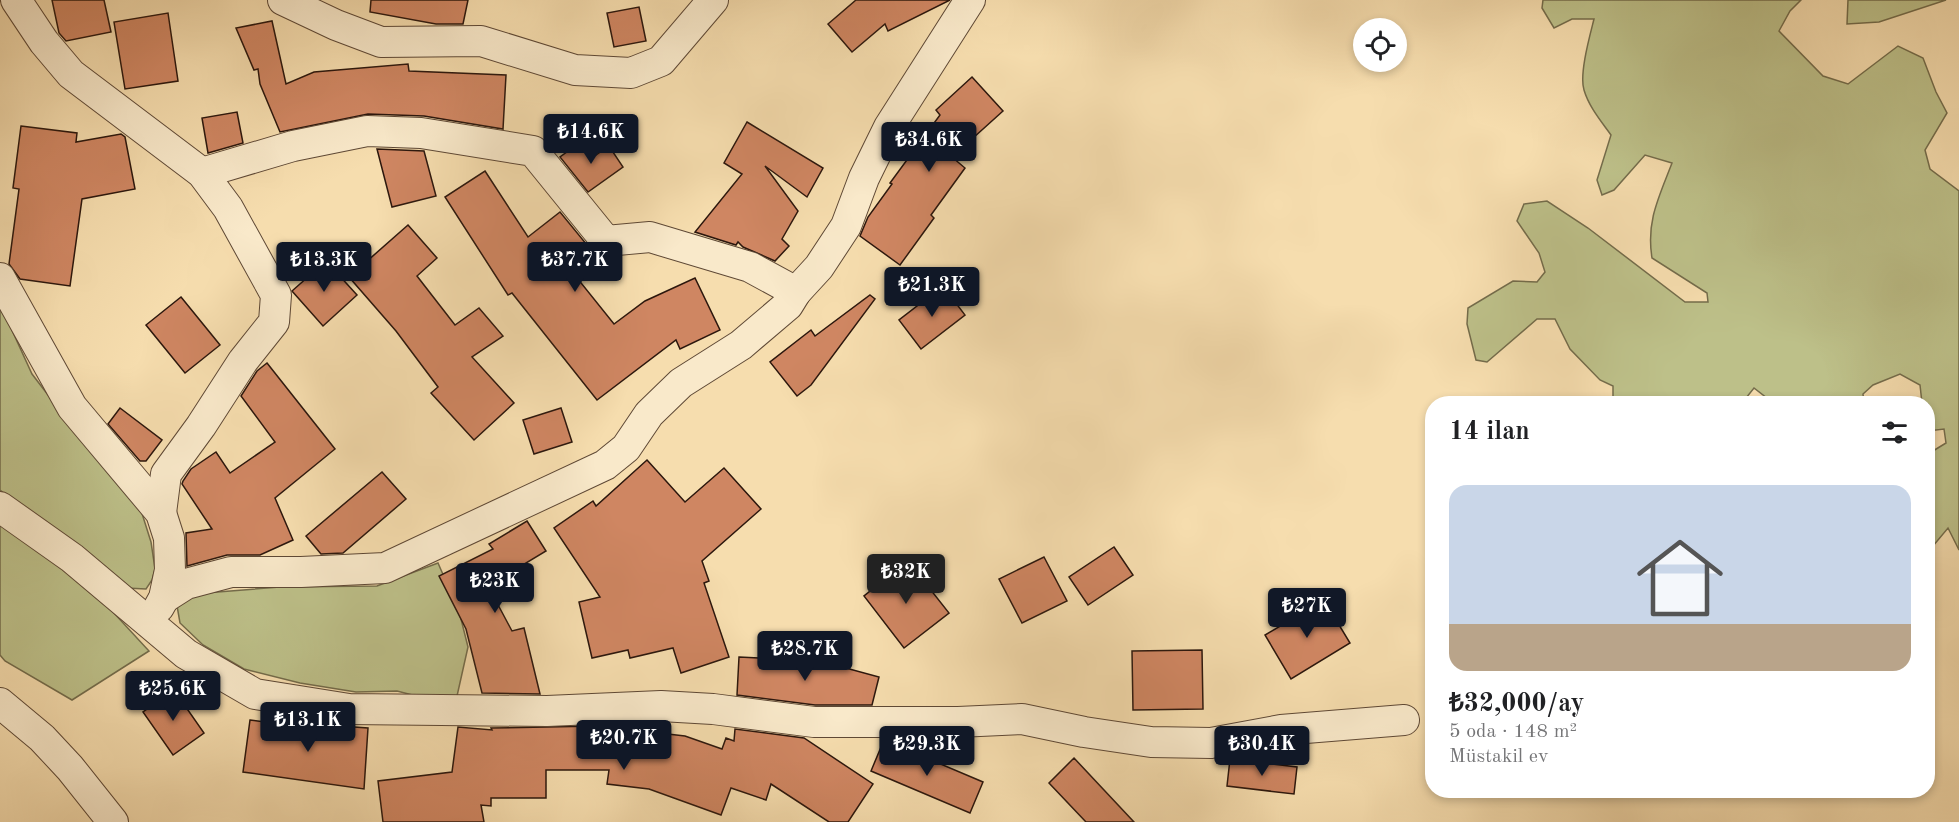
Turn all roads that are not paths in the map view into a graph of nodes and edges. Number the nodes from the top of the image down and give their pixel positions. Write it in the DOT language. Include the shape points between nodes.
graph roads {
  1 [pos="16,0"];
  2 [pos="283,0"];
  3 [pos="713,0"];
  4 [pos="970,0"];
  5 [pos="202,173"];
  6 [pos="0,278"];
  7 [pos="796,292"];
  8 [pos="0,507"];
  9 [pos="161,513"];
  10 [pos="157,610"];
  11 [pos="0,703"];
  12 [pos="1404,720"];
  13 [pos="113,822"];
  1 -- 5 [label="street" via="71,75"];
  2 -- 3 [label="street" via="381,42 481,42 575,70 631,73 661,61"];
  4 -- 7 [label="street" via="889,127 846,226 819,267"];
  5 -- 7 [label="street" via="292,146 367,130 422,133 533,151 606,241 650,237 750,267"];
  5 -- 9 [label="street" via="228,208 276,295 274,322 166,474"];
  6 -- 9 [label="street" via="72,407"];
  7 -- 10 [label="street" via="788,304 741,345 681,383 650,414 626,448 566,485 386,568 231,572 186,584"];
  8 -- 10 [label="street" via="72,558"];
  9 -- 10 [label="street" via="170,538 170,570"];
  10 -- 12 [label="street" via="186,654 255,694 349,709 547,711 661,706 814,722 1022,719 1150,742 1211,742 1281,730"];
  11 -- 13 [label="street" via="42,738"];
}
